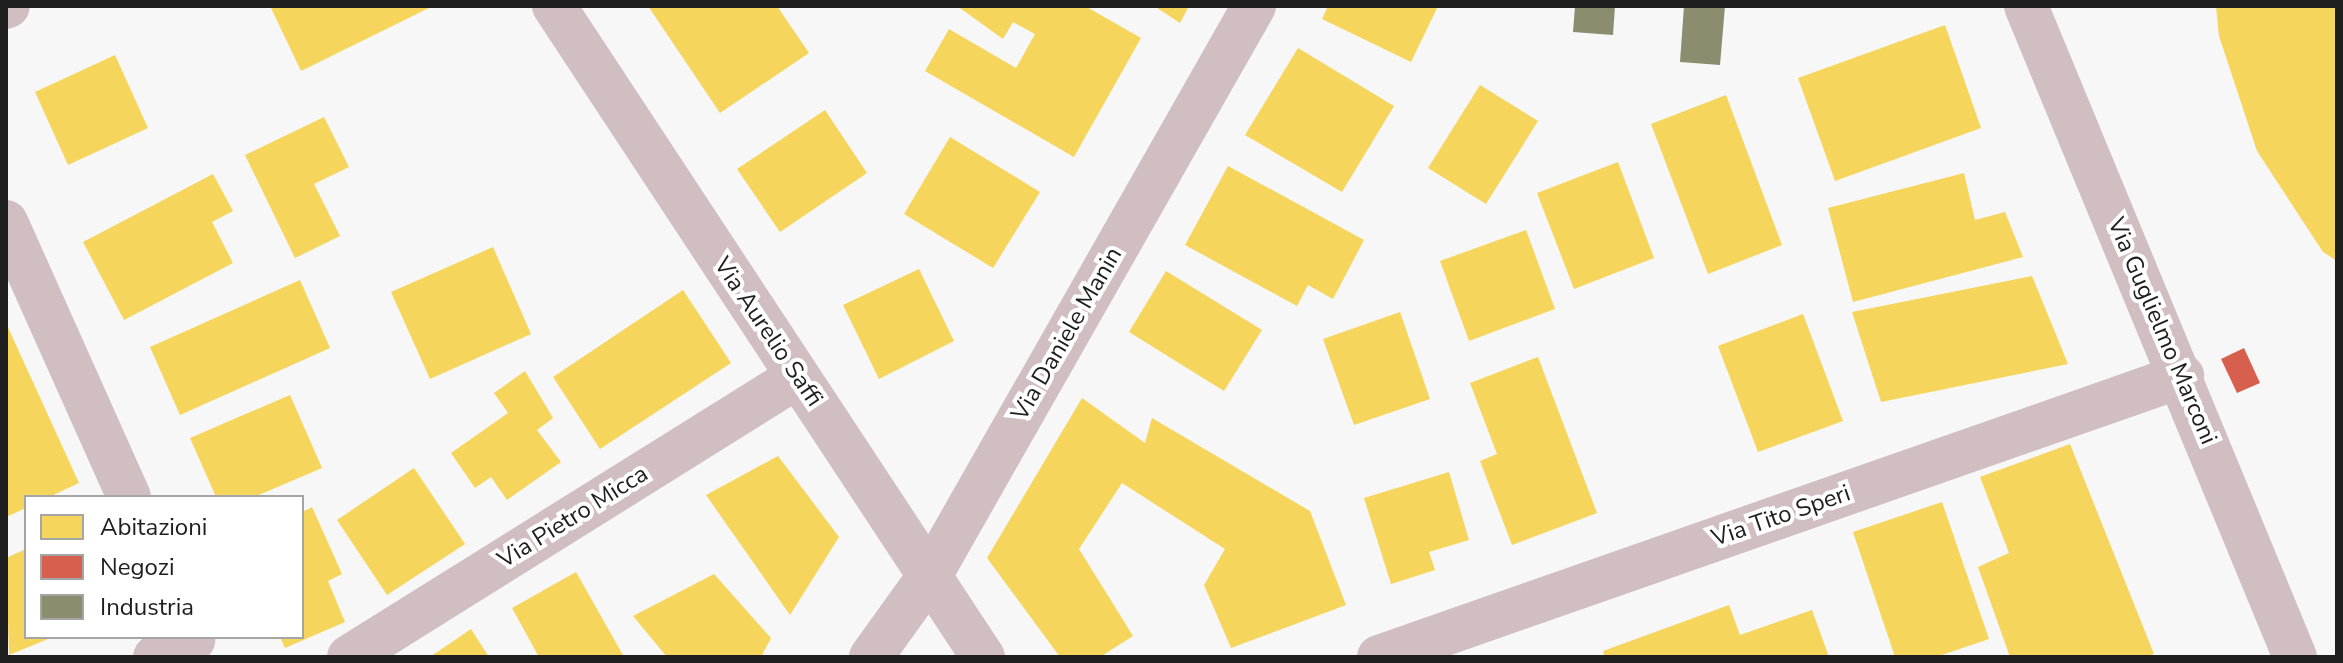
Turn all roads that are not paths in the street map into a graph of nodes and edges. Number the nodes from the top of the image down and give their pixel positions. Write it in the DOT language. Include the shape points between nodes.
graph roads {
  1 [pos="554,6"];
  2 [pos="1254,6"];
  3 [pos="2026,6"];
  4 [pos="6,222"];
  5 [pos="2182,376"];
  6 [pos="797,377"];
  7 [pos="128,495"];
  8 [pos="932,572"];
  9 [pos="349,657"];
  10 [pos="871,657"];
  11 [pos="983,657"];
  12 [pos="1379,657"];
  13 [pos="2295,657"];
  1 -- 6 [label="street, Via Aurelio Saffi"];
  2 -- 8 [label="street, Via Daniele Manin"];
  3 -- 5 [label="street, Via Guglielmo Marconi"];
  4 -- 7 [label="street"];
  5 -- 12 [label="street, Via Tito Speri"];
  5 -- 13 [label="street, Via Guglielmo Marconi"];
  6 -- 8 [label="street, Via Aurelio Saffi"];
  6 -- 9 [label="street, Via Pietro Micca"];
  8 -- 10 [label="street, Via Daniele Manin"];
  8 -- 11 [label="street, Via Aurelio Saffi"];
}
